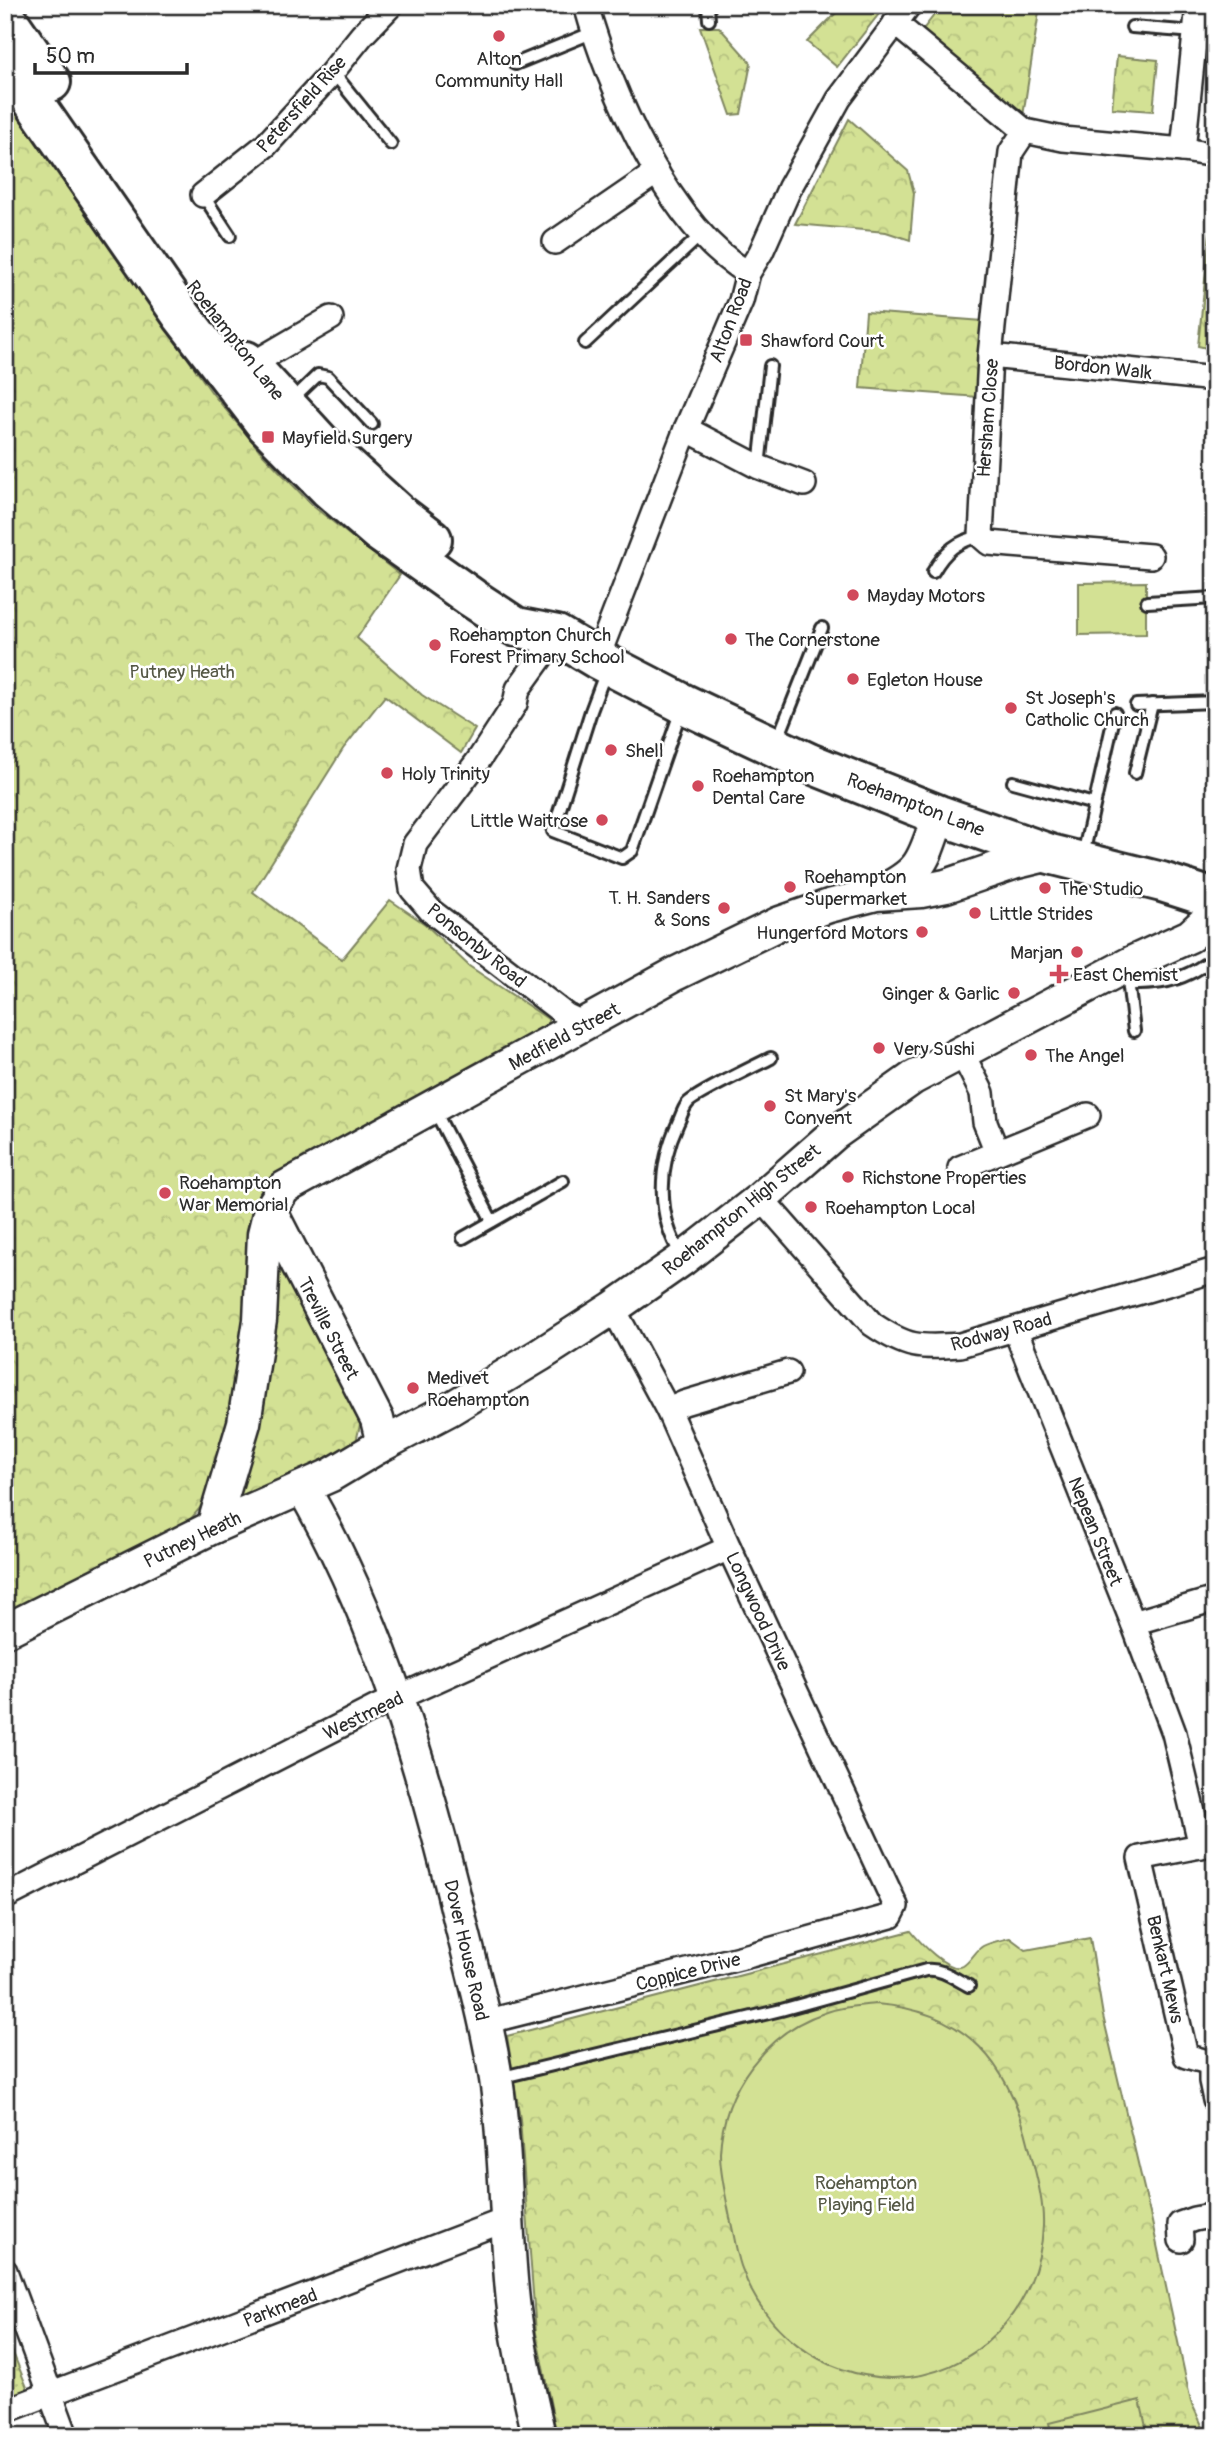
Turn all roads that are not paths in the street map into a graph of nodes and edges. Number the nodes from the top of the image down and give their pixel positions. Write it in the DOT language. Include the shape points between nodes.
graph roads {
  1 [pos="391,5"];
  2 [pos="586,5"];
  3 [pos="708,5"];
  4 [pos="1198,5"];
  5 [pos="902,14"];
  6 [pos="5,16"];
  7 [pos="709,20"];
  8 [pos="1132,27"];
  9 [pos="594,32"];
  10 [pos="1195,32"];
  11 [pos="5,61"];
  12 [pos="516,64"];
  13 [pos="332,71"];
  14 [pos="1025,131"];
  15 [pos="390,145"];
  16 [pos="1183,150"];
  17 [pos="1215,155"];
  18 [pos="657,172"];
  19 [pos="203,195"];
  20 [pos="702,234"];
  21 [pos="230,236"];
  22 [pos="555,243"];
  23 [pos="748,273"];
  24 [pos="331,318"];
  25 [pos="584,343"];
  26 [pos="990,356"];
  27 [pos="770,366"];
  28 [pos="239,372"];
  29 [pos="1215,379"];
  30 [pos="276,415"];
  31 [pos="372,424"];
  32 [pos="687,429"];
  33 [pos="759,467"];
  34 [pos="804,484"];
  35 [pos="981,536"];
  36 [pos="1151,556"];
  37 [pos="933,572"];
  38 [pos="1215,598"];
  39 [pos="1147,602"];
  40 [pos="822,628"];
  41 [pos="557,635"];
  42 [pos="603,662"];
  43 [pos="1215,702"];
  44 [pos="684,704"];
  45 [pos="1152,704"];
  46 [pos="1136,705"];
  47 [pos="1115,713"];
  48 [pos="774,747"];
  49 [pos="1135,773"];
  50 [pos="1013,782"];
  51 [pos="1094,804"];
  52 [pos="939,815"];
  53 [pos="1066,857"];
  54 [pos="876,894"];
  55 [pos="1215,900"];
  56 [pos="1215,913"];
  57 [pos="1215,960"];
  58 [pos="1126,976"];
  59 [pos="584,1024"];
  60 [pos="1134,1031"];
  61 [pos="962,1053"];
  62 [pos="771,1058"];
  63 [pos="432,1107"];
  64 [pos="1088,1115"];
  65 [pos="997,1152"];
  66 [pos="960,1168"];
  67 [pos="563,1181"];
  68 [pos="761,1198"];
  69 [pos="270,1210"];
  70 [pos="492,1221"];
  71 [pos="463,1238"];
  72 [pos="683,1259"];
  73 [pos="1215,1270"];
  74 [pos="614,1308"];
  75 [pos="1015,1329"];
  76 [pos="788,1372"];
  77 [pos="668,1410"];
  78 [pos="378,1447"];
  79 [pos="303,1488"];
  80 [pos="213,1527"];
  81 [pos="729,1548"];
  82 [pos="1215,1599"];
  83 [pos="1133,1622"];
  84 [pos="5,1631"];
  85 [pos="397,1699"];
  86 [pos="1208,1845"];
  87 [pos="5,1897"];
  88 [pos="891,1916"];
  89 [pos="968,1986"];
  90 [pos="485,2022"];
  91 [pos="1213,2061"];
  92 [pos="495,2078"];
  93 [pos="1215,2100"];
  94 [pos="1215,2215"];
  95 [pos="508,2219"];
  96 [pos="1181,2240"];
  97 [pos="5,2271"];
  98 [pos="52,2394"];
  99 [pos="5,2412"];
  100 [pos="66,2436"];
  101 [pos="539,2436"];
  1 -- 13 [label="street, Petersfield Rise"];
  2 -- 9 [label="street"];
  3 -- 7 [label="lane"];
  4 -- 10 [label="street"];
  5 -- 14 [label="street"];
  5 -- 23 [label="street, Alton Road" via="839,99"];
  6 -- 28 [label="highway, Roehampton Lane"];
  8 -- 10 [label="lane"];
  9 -- 12 [label="lane"];
  9 -- 18 [label="street" via="625,111"];
  10 -- 16 [label="street"];
  11 -- 28 [label="highway, Roehampton Lane" via="153,275"];
  13 -- 15 [label="lane"];
  13 -- 19 [label="street, Petersfield Rise" via="265,145"];
  14 -- 16 [label="street"];
  14 -- 26 [label="street, Hersham Close" via="1012,152"];
  16 -- 17 [label="street"];
  18 -- 20 [label="street"];
  18 -- 22 [label="street"];
  19 -- 21 [label="lane"];
  20 -- 23 [label="street"];
  20 -- 25 [label="lane"];
  23 -- 32 [label="street, Alton Road" via="741,301"];
  24 -- 28 [label="street"];
  26 -- 29 [label="street, Bordon Walk"];
  26 -- 35 [label="street, Hersham Close"];
  27 -- 33 [label="lane"];
  28 -- 30 [label="highway, Roehampton Lane"];
  30 -- 31 [label="lane" via="322,374"];
  30 -- 41 [label="highway, Roehampton Lane" via="328,488 379,532 516,627"];
  32 -- 33 [label="street"];
  32 -- 42 [label="street, Alton Road"];
  33 -- 34 [label="street"];
  35 -- 36 [label="street" via="989,543"];
  35 -- 37 [label="lane" via="954,545"];
  38 -- 39 [label="lane"];
  40 -- 48 [label="lane"];
  41 -- 42 [label="highway, Roehampton Lane"];
  41 -- 59 [label="street, Ponsonby Road" via="518,689 515,704 491,740 415,844 409,869 412,889 431,911 510,974"];
  42 -- 44 [label="highway, Roehampton Lane"];
  42 -- 44 [label="lane" via="553,831 622,858 632,851"];
  43 -- 45 [label="lane"];
  44 -- 48 [label="highway, Roehampton Lane"];
  45 -- 46 [label="lane"];
  45 -- 49 [label="lane"];
  47 -- 51 [label="lane"];
  48 -- 52 [label="highway, Roehampton Lane"];
  50 -- 51 [label="lane"];
  51 -- 53 [label="lane"];
  52 -- 53 [label="highway, Roehampton Lane"];
  52 -- 54 [label="street, Medfield Street" via="921,864 905,880"];
  53 -- 54 [label="street, Medfield Street" via="1013,863 921,891"];
  53 -- 55 [label="highway, Roehampton Lane"];
  54 -- 59 [label="street, Medfield Street" via="780,923"];
  56 -- 58 [label="street, Roehampton High Street" via="1190,936"];
  57 -- 58 [label="lane" via="1160,984"];
  58 -- 60 [label="lane"];
  58 -- 61 [label="street, Roehampton High Street"];
  59 -- 63 [label="street, Medfield Street"];
  61 -- 65 [label="street" via="982,1093 985,1122"];
  61 -- 68 [label="street, Roehampton High Street" via="886,1096"];
  62 -- 72 [label="lane" via="688,1102 669,1142 663,1209"];
  63 -- 69 [label="street, Medfield Street" via="284,1188"];
  63 -- 70 [label="lane"];
  64 -- 65 [label="street"];
  65 -- 66 [label="street"];
  67 -- 70 [label="lane"];
  68 -- 72 [label="street, Roehampton High Street"];
  68 -- 75 [label="street, Rodway Road" via="872,1324 895,1340 923,1348 960,1345"];
  69 -- 78 [label="street, Treville Street" via="377,1419"];
  69 -- 80 [label="street" via="244,1423"];
  70 -- 71 [label="lane"];
  72 -- 74 [label="street, Roehampton High Street"];
  73 -- 75 [label="street, Rodway Road"];
  74 -- 77 [label="street, Longwood Drive"];
  74 -- 78 [label="street, Roehampton High Street" via="450,1409"];
  75 -- 83 [label="street, Nepean Street"];
  76 -- 77 [label="street"];
  77 -- 81 [label="street, Longwood Drive"];
  78 -- 79 [label="street, Putney Heath"];
  79 -- 80 [label="street, Putney Heath"];
  79 -- 85 [label="street, Dover House Road"];
  80 -- 84 [label="street, Putney Heath"];
  81 -- 85 [label="street, Westmead"];
  81 -- 88 [label="street, Longwood Drive" via="896,1906"];
  82 -- 83 [label="street"];
  83 -- 86 [label="street, Nepean Street"];
  85 -- 87 [label="street, Westmead"];
  85 -- 90 [label="street, Dover House Road" via="434,1817"];
  86 -- 91 [label="street, Benkart Mews" via="1140,1858 1186,2056"];
  88 -- 90 [label="street, Coppice Drive"];
  89 -- 92 [label="lane" via="932,1969"];
  90 -- 92 [label="street, Dover House Road"];
  91 -- 93 [label="street"];
  92 -- 95 [label="street, Dover House Road"];
  94 -- 96 [label="street" via="1180,2224"];
  95 -- 98 [label="street, Parkmead"];
  95 -- 101 [label="street, Dover House Road" via="513,2302"];
  97 -- 98 [label="street"];
  98 -- 99 [label="street, Parkmead"];
  98 -- 100 [label="street"];
}
